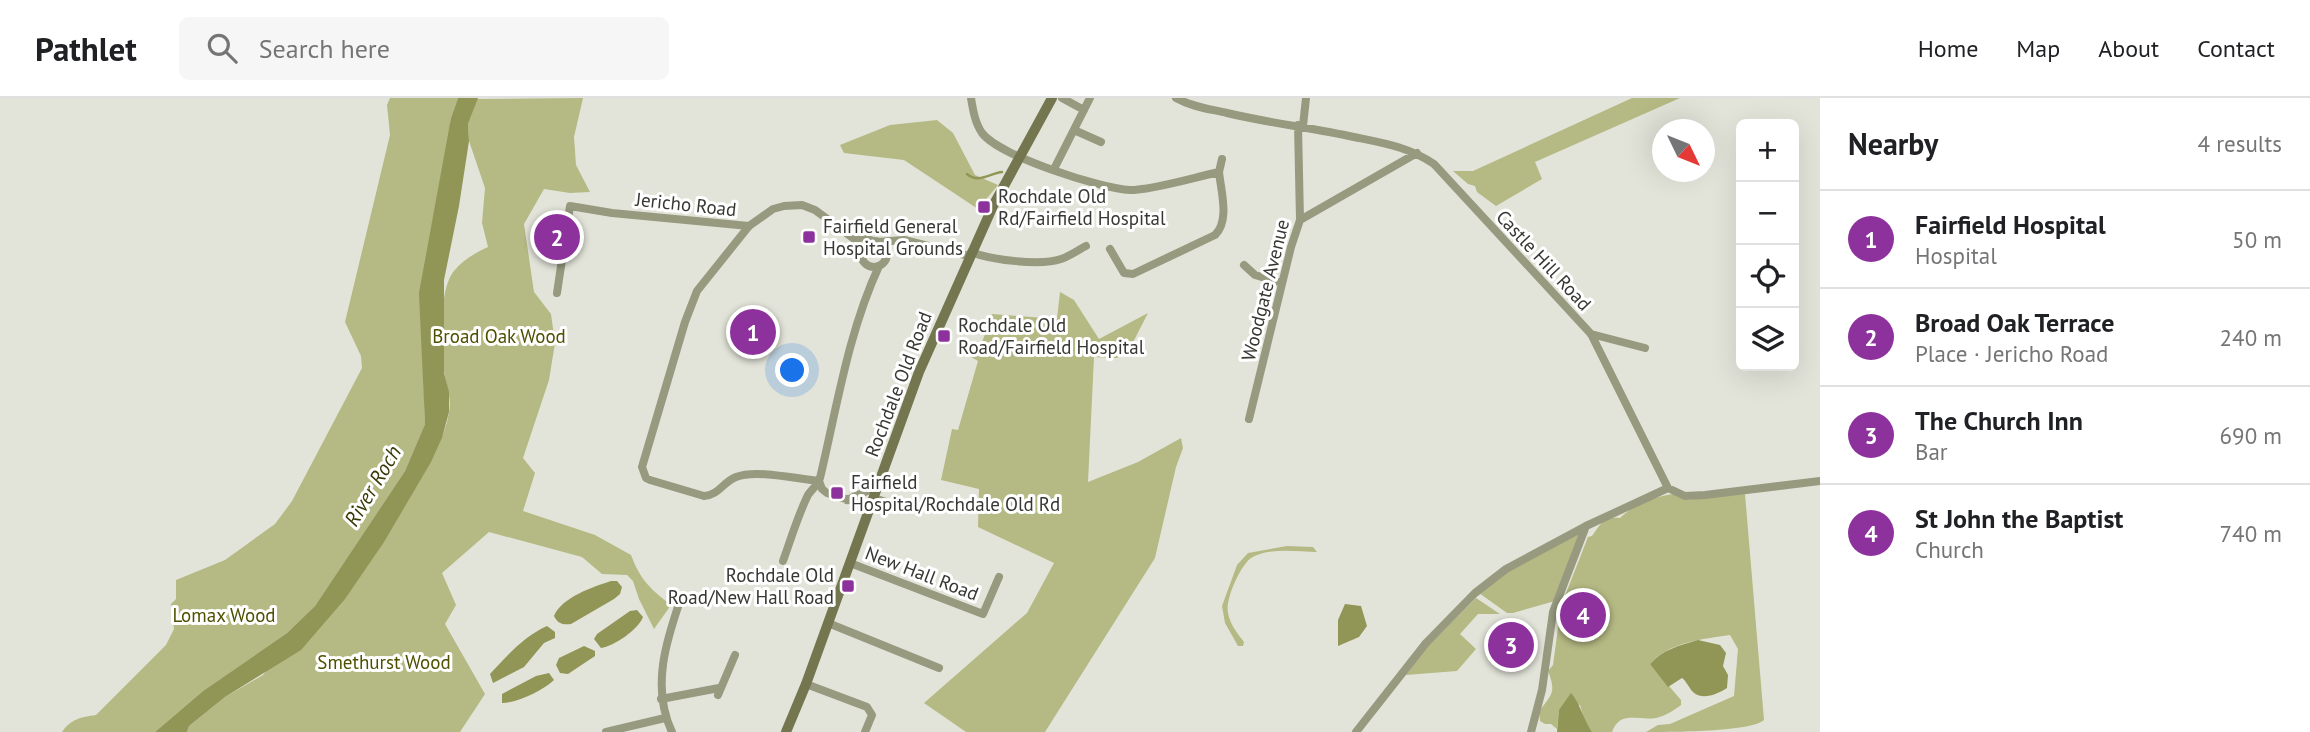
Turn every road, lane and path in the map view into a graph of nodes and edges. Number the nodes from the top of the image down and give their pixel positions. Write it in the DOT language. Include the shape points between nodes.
graph roads {
  1 [pos="971,98"];
  2 [pos="1052,98"];
  3 [pos="1062,98"];
  4 [pos="1090,98"];
  5 [pos="1176,98"];
  6 [pos="1306,98"];
  7 [pos="1084,110"];
  8 [pos="1300,126"];
  9 [pos="1074,130"];
  10 [pos="1101,142"];
  11 [pos="1417,153"];
  12 [pos="1019,157"];
  13 [pos="1222,159"];
  14 [pos="1054,169"];
  15 [pos="1219,172"];
  16 [pos="1300,220"];
  17 [pos="749,226"];
  18 [pos="840,228"];
  19 [pos="876,242"];
  20 [pos="910,243"];
  21 [pos="1086,246"];
  22 [pos="1110,249"];
  23 [pos="862,253"];
  24 [pos="970,254"];
  25 [pos="887,255"];
  26 [pos="1244,265"];
  27 [pos="879,266"];
  28 [pos="1282,283"];
  29 [pos="557,293"];
  30 [pos="1591,334"];
  31 [pos="1645,348"];
  32 [pos="1249,419"];
  33 [pos="819,481"];
  34 [pos="1820,481"];
  35 [pos="878,486"];
  36 [pos="1668,488"];
  37 [pos="847,500"];
  38 [pos="872,502"];
  39 [pos="910,510"];
  40 [pos="1587,526"];
  41 [pos="783,561"];
  42 [pos="850,563"];
  43 [pos="999,577"];
  44 [pos="681,598"];
  45 [pos="828,623"];
  46 [pos="735,655"];
  47 [pos="939,668"];
  48 [pos="806,684"];
  49 [pos="661,699"];
  50 [pos="665,718"];
  51 [pos="606,732"];
  52 [pos="671,732"];
  53 [pos="786,732"];
  54 [pos="865,732"];
  55 [pos="1356,732"];
  56 [pos="1531,732"];
  1 -- 12 [label="street" via="982,134"];
  2 -- 12 [label="main road, Rochdale Old Road"];
  3 -- 7 [label="street"];
  4 -- 7 [label="street"];
  5 -- 8 [label="street, Castle Hill Road" via="1247,118"];
  6 -- 8 [label="street, Woodgate Avenue"];
  7 -- 9 [label="street"];
  8 -- 11 [label="street, Castle Hill Road"];
  8 -- 16 [label="street, Woodgate Avenue"];
  9 -- 10 [label="street" via="1092,134"];
  9 -- 14 [label="street"];
  11 -- 16 [label="street"];
  11 -- 30 [label="street, Castle Hill Road" via="1434,164"];
  12 -- 14 [label="street"];
  12 -- 24 [label="main road, Rochdale Old Road"];
  13 -- 15 [label="street"];
  14 -- 15 [label="street" via="1111,188 1134,190"];
  15 -- 22 [label="street" via="1223,214 1222,228 1215,235 1133,274 1124,273"];
  16 -- 28 [label="street, Woodgate Avenue"];
  17 -- 18 [label="street, Jericho Road" via="773,209 793,204 812,208"];
  17 -- 29 [label="street, Jericho Road" via="570,206"];
  17 -- 33 [label="street" via="697,291 642,467 650,480 704,496 720,495 731,479 744,475"];
  18 -- 19 [label="street"];
  18 -- 23 [label="street, Jericho Road" via="857,241"];
  19 -- 20 [label="street" via="897,239"];
  19 -- 23 [label="street" via="866,245"];
  19 -- 25 [label="street" via="885,247"];
  20 -- 24 [label="street"];
  20 -- 25 [label="street" via="898,245"];
  21 -- 24 [label="street" via="1060,259 1040,262"];
  23 -- 27 [label="street" via="867,265"];
  24 -- 35 [label="main road, Rochdale Old Road" via="919,372"];
  25 -- 27 [label="street"];
  26 -- 28 [label="street" via="1255,275"];
  27 -- 33 [label="street" via="848,357"];
  28 -- 32 [label="street, Woodgate Avenue"];
  30 -- 31 [label="street"];
  30 -- 36 [label="street, Castle Hill Road"];
  33 -- 37 [label="street" via="827,493"];
  33 -- 41 [label="street" via="809,494"];
  34 -- 36 [label="street" via="1685,496"];
  35 -- 37 [label="street"];
  35 -- 38 [label="main road, Rochdale Old Road"];
  36 -- 40 [label="street"];
  37 -- 38 [label="street"];
  38 -- 39 [label="street"];
  38 -- 42 [label="main road, Rochdale Old Road"];
  40 -- 55 [label="street" via="1506,569 1475,593 1426,643"];
  40 -- 56 [label="street" via="1553,612"];
  42 -- 43 [label="street, New Hall Road" via="983,614"];
  42 -- 45 [label="main road, Rochdale Old Road"];
  44 -- 49 [label="street" via="662,667"];
  45 -- 47 [label="street"];
  45 -- 48 [label="main road, Rochdale Old Road"];
  46 -- 49 [label="street" via="719,692"];
  48 -- 53 [label="main road, Rochdale Old Road"];
  48 -- 54 [label="street" via="867,707 872,715"];
  49 -- 50 [label="street"];
  50 -- 51 [label="street"];
  50 -- 52 [label="street"];
}
